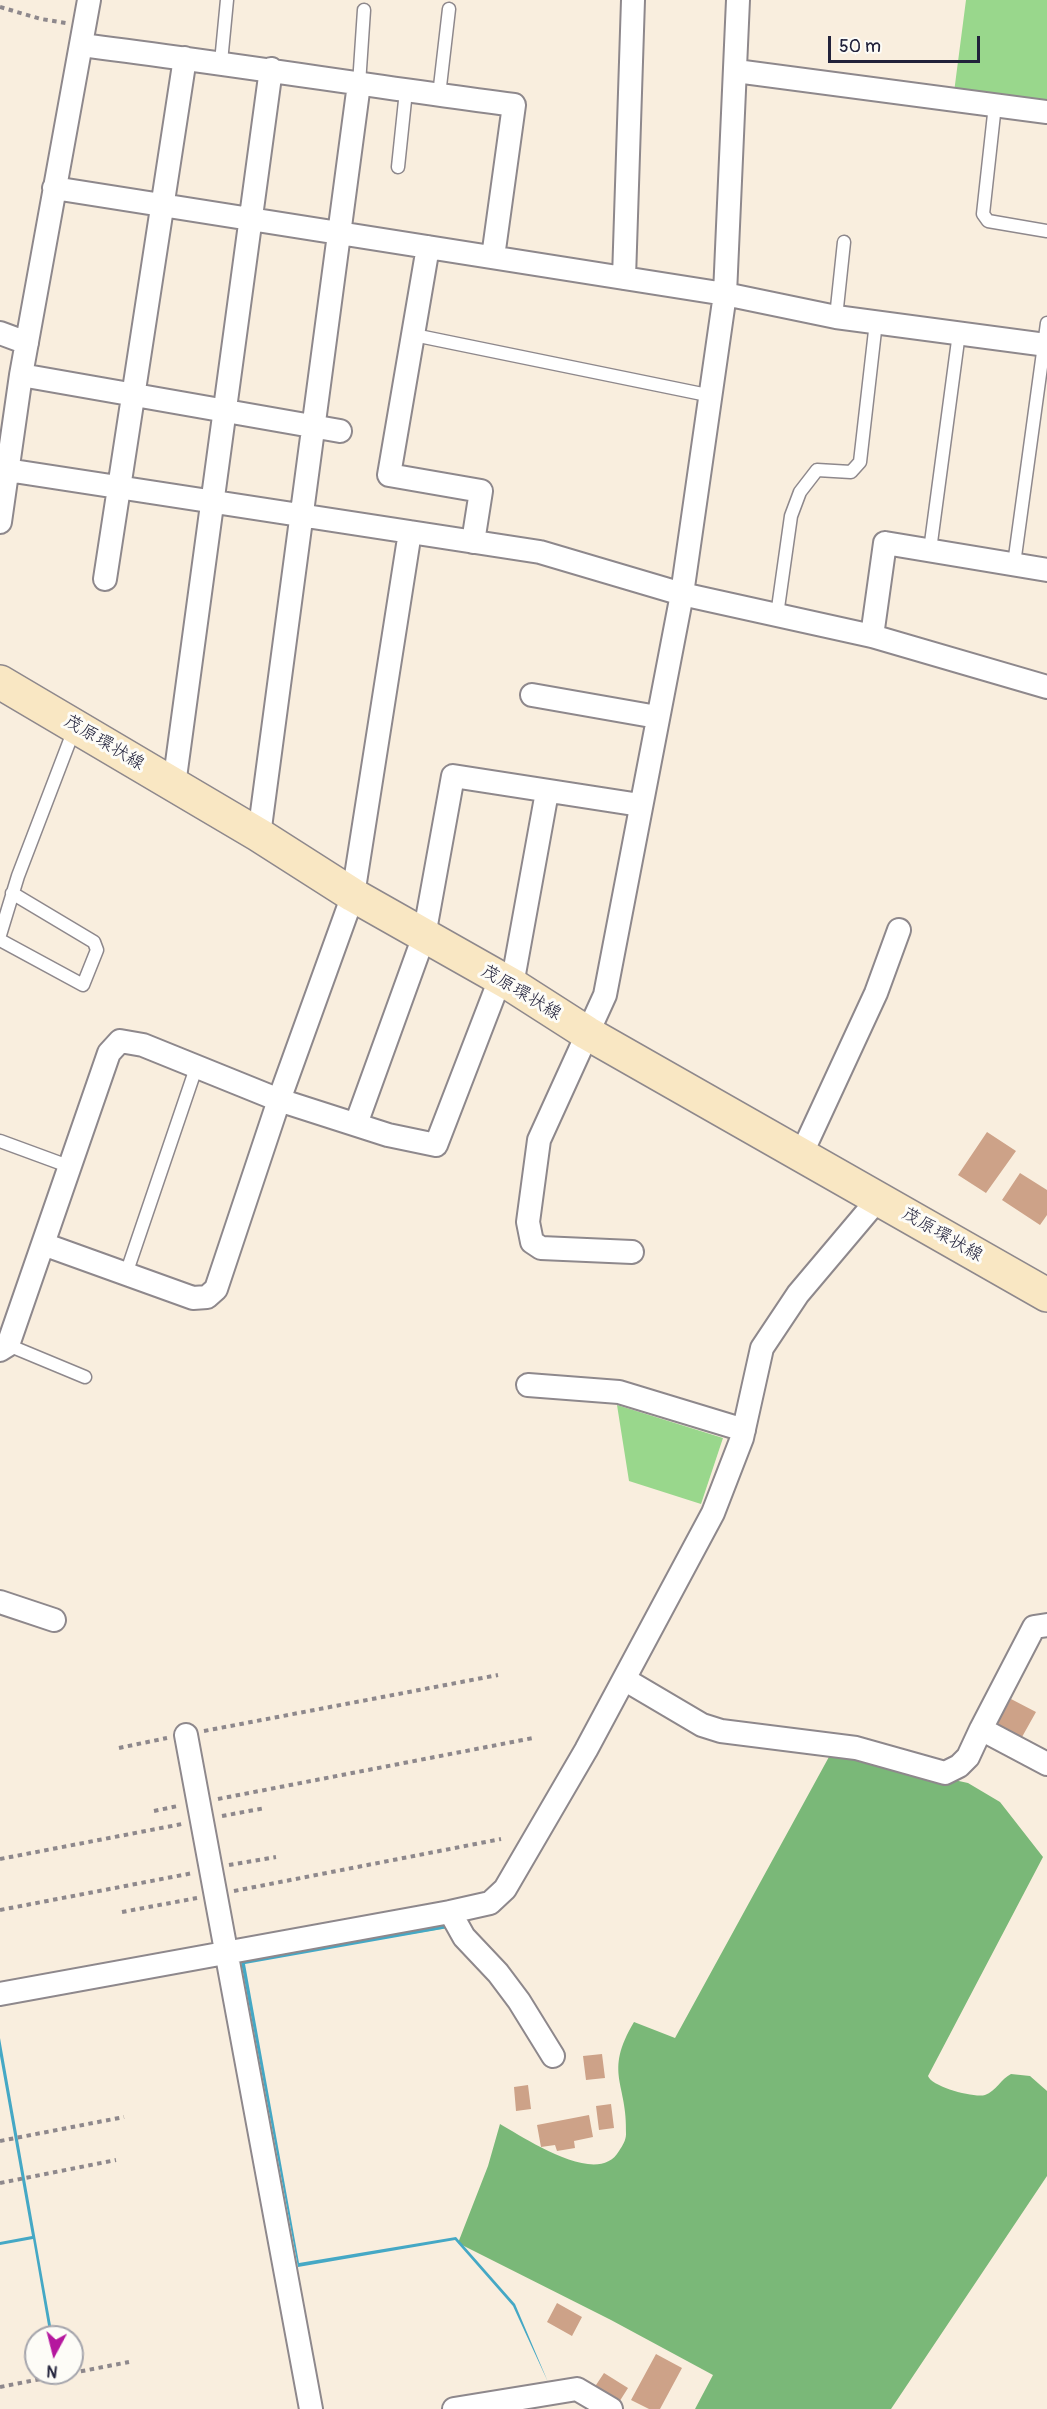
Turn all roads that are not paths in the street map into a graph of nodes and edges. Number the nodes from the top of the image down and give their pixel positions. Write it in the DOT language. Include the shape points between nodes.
graph roads {
  1 [pos="89,0"];
  2 [pos="226,0"];
  3 [pos="633,0"];
  4 [pos="738,0"];
  5 [pos="449,9"];
  6 [pos="364,10"];
  7 [pos="83,36"];
  8 [pos="185,58"];
  9 [pos="221,62"];
  10 [pos="271,69"];
  11 [pos="736,71"];
  12 [pos="359,84"];
  13 [pos="406,91"];
  14 [pos="439,95"];
  15 [pos="995,105"];
  16 [pos="1047,112"];
  17 [pos="398,167"];
  18 [pos="54,188"];
  19 [pos="163,205"];
  20 [pos="250,219"];
  21 [pos="1047,231"];
  22 [pos="339,233"];
  23 [pos="844,242"];
  24 [pos="428,247"];
  25 [pos="493,257"];
  26 [pos="624,278"];
  27 [pos="724,294"];
  28 [pos="836,317"];
  29 [pos="876,322"];
  30 [pos="0,333"];
  31 [pos="959,333"];
  32 [pos="414,335"];
  33 [pos="1046,338"];
  34 [pos="27,343"];
  35 [pos="21,375"];
  36 [pos="134,395"];
  37 [pos="712,396"];
  38 [pos="224,410"];
  39 [pos="313,426"];
  40 [pos="340,431"];
  41 [pos="7,470"];
  42 [pos="119,487"];
  43 [pos="212,502"];
  44 [pos="301,515"];
  45 [pos="0,522"];
  46 [pos="410,532"];
  47 [pos="473,542"];
  48 [pos="930,550"];
  49 [pos="1014,564"];
  50 [pos="1047,570"];
  51 [pos="105,579"];
  52 [pos="682,594"];
  53 [pos="777,615"];
  54 [pos="872,636"];
  55 [pos="0,682"];
  56 [pos="1047,687"];
  57 [pos="532,695"];
  58 [pos="657,717"];
  59 [pos="75,726"];
  60 [pos="174,784"];
  61 [pos="548,792"];
  62 [pos="640,805"];
  63 [pos="259,835"];
  64 [pos="12,893"];
  65 [pos="353,895"];
  66 [pos="899,930"];
  67 [pos="0,934"];
  68 [pos="424,936"];
  69 [pos="0,940"];
  70 [pos="506,982"];
  71 [pos="587,1033"];
  72 [pos="196,1068"];
  73 [pos="279,1100"];
  74 [pos="356,1124"];
  75 [pos="0,1141"];
  76 [pos="801,1155"];
  77 [pos="68,1166"];
  78 [pos="879,1198"];
  79 [pos="43,1244"];
  80 [pos="632,1252"];
  81 [pos="126,1274"];
  82 [pos="1047,1294"];
  83 [pos="4,1348"];
  84 [pos="85,1377"];
  85 [pos="528,1385"];
  86 [pos="744,1430"];
  87 [pos="1,1605"];
  88 [pos="54,1620"];
  89 [pos="1047,1625"];
  90 [pos="624,1679"];
  91 [pos="981,1729"];
  92 [pos="186,1735"];
  93 [pos="1047,1764"];
  94 [pos="450,1912"];
  95 [pos="228,1952"];
  96 [pos="0,1994"];
  97 [pos="553,2056"];
  98 [pos="311,2409"];
  99 [pos="454,2409"];
  100 [pos="611,2409"];
  1 -- 7 [label="street"];
  2 -- 9 [label="lane"];
  3 -- 26 [label="street"];
  4 -- 11 [label="street"];
  5 -- 14 [label="lane"];
  6 -- 12 [label="lane"];
  7 -- 8 [label="street"];
  7 -- 18 [label="street"];
  8 -- 9 [label="street"];
  8 -- 19 [label="street"];
  9 -- 10 [label="street"];
  10 -- 12 [label="street"];
  10 -- 20 [label="street"];
  11 -- 15 [label="street"];
  11 -- 27 [label="street"];
  12 -- 13 [label="street"];
  12 -- 22 [label="street"];
  13 -- 14 [label="street"];
  13 -- 17 [label="lane"];
  14 -- 25 [label="street" via="514,105"];
  15 -- 16 [label="street"];
  15 -- 21 [label="lane" via="983,214 988,221"];
  18 -- 19 [label="street"];
  18 -- 34 [label="street"];
  19 -- 20 [label="street"];
  19 -- 36 [label="street"];
  20 -- 22 [label="street"];
  20 -- 38 [label="street"];
  22 -- 24 [label="street"];
  22 -- 39 [label="street"];
  23 -- 28 [label="lane"];
  24 -- 25 [label="street"];
  24 -- 32 [label="street"];
  25 -- 26 [label="street"];
  26 -- 27 [label="street"];
  27 -- 28 [label="street"];
  27 -- 37 [label="street"];
  28 -- 29 [label="street"];
  29 -- 31 [label="street"];
  29 -- 53 [label="lane" via="860,462 851,472 817,470 800,492 791,516"];
  30 -- 34 [label="street"];
  31 -- 33 [label="street"];
  31 -- 48 [label="lane"];
  32 -- 37 [label="lane"];
  32 -- 47 [label="street" via="389,475 481,491"];
  33 -- 49 [label="lane"];
  34 -- 35 [label="street"];
  35 -- 36 [label="street"];
  35 -- 41 [label="street"];
  36 -- 38 [label="street"];
  36 -- 42 [label="street"];
  37 -- 52 [label="street"];
  38 -- 39 [label="street"];
  38 -- 43 [label="street"];
  39 -- 40 [label="street"];
  39 -- 44 [label="street"];
  41 -- 42 [label="street"];
  41 -- 45 [label="street"];
  42 -- 43 [label="street"];
  42 -- 51 [label="street"];
  43 -- 44 [label="street"];
  43 -- 60 [label="street"];
  44 -- 46 [label="street"];
  44 -- 63 [label="street"];
  46 -- 47 [label="street"];
  46 -- 65 [label="street"];
  47 -- 52 [label="street" via="540,552"];
  48 -- 49 [label="street"];
  48 -- 54 [label="street" via="885,543"];
  49 -- 50 [label="street"];
  52 -- 53 [label="street"];
  52 -- 58 [label="street"];
  53 -- 54 [label="street"];
  54 -- 56 [label="street"];
  55 -- 59 [label="main road, 茂原環状線"];
  57 -- 58 [label="street"];
  58 -- 62 [label="street"];
  59 -- 60 [label="main road, 茂原環状線"];
  59 -- 64 [label="lane"];
  60 -- 63 [label="main road, 茂原環状線"];
  61 -- 62 [label="street"];
  61 -- 68 [label="street" via="453,776"];
  61 -- 70 [label="street"];
  62 -- 71 [label="street" via="604,995"];
  63 -- 65 [label="main road, 茂原環状線"];
  64 -- 67 [label="lane"];
  64 -- 69 [label="lane" via="94,942 97,950 84,985"];
  65 -- 68 [label="main road, 茂原環状線"];
  65 -- 73 [label="street"];
  66 -- 76 [label="street" via="876,993"];
  68 -- 70 [label="main road, 茂原環状線"];
  68 -- 74 [label="street"];
  70 -- 71 [label="main road, 茂原環状線"];
  70 -- 74 [label="street" via="436,1145"];
  71 -- 76 [label="main road, 茂原環状線"];
  71 -- 80 [label="street" via="539,1140 529,1234 541,1248"];
  72 -- 73 [label="street"];
  72 -- 77 [label="street" via="143,1045 120,1041 109,1053"];
  72 -- 81 [label="lane"];
  73 -- 74 [label="street"];
  73 -- 81 [label="street" via="216,1289 207,1297 194,1298"];
  75 -- 77 [label="lane"];
  76 -- 78 [label="main road, 茂原環状線"];
  77 -- 79 [label="street"];
  78 -- 82 [label="main road, 茂原環状線"];
  78 -- 86 [label="street" via="798,1294 762,1348"];
  79 -- 81 [label="street"];
  79 -- 83 [label="street"];
  83 -- 84 [label="lane"];
  85 -- 86 [label="street" via="619,1392"];
  86 -- 90 [label="street" via="712,1513"];
  87 -- 88 [label="street"];
  89 -- 91 [label="street" via="1034,1627"];
  90 -- 91 [label="street" via="702,1725 721,1731 856,1748 945,1773 968,1757"];
  90 -- 94 [label="street" via="505,1889 490,1903"];
  91 -- 93 [label="street"];
  92 -- 95 [label="street"];
  94 -- 95 [label="street"];
  94 -- 97 [label="street" via="464,1937 519,2001"];
  95 -- 96 [label="street"];
  95 -- 98 [label="street"];
  99 -- 100 [label="street" via="577,2389"];
}
